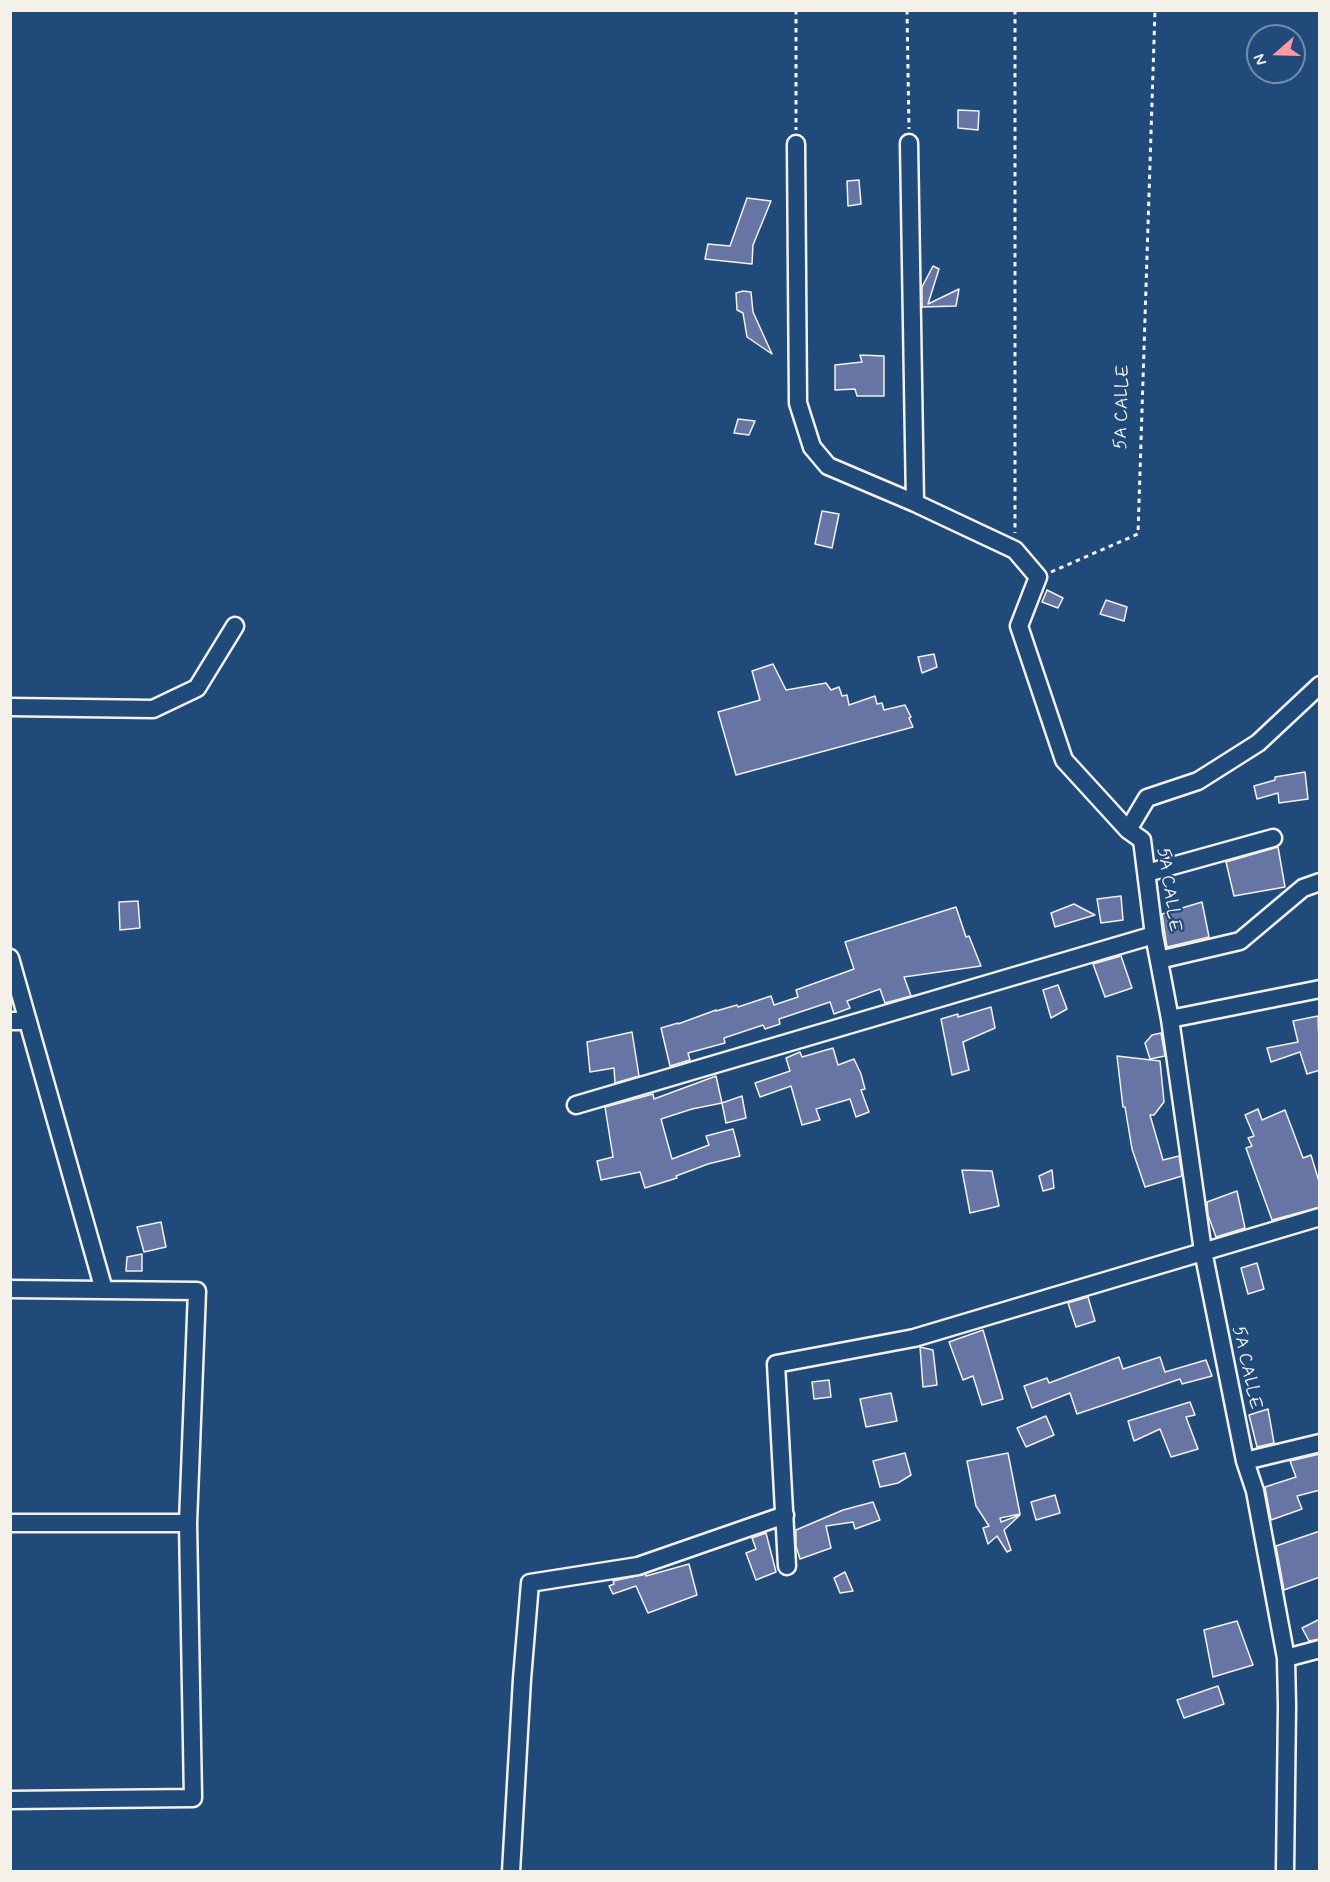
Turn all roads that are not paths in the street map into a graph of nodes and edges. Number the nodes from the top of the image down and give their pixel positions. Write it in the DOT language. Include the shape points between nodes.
graph roads {
  1 [pos="909,143"];
  2 [pos="796,144"];
  3 [pos="915,503"];
  4 [pos="235,626"];
  5 [pos="1320,685"];
  6 [pos="10,706"];
  7 [pos="1128,830"];
  8 [pos="1273,838"];
  9 [pos="1147,873"];
  10 [pos="1320,882"];
  11 [pos="1154,935"];
  12 [pos="10,958"];
  13 [pos="1159,960"];
  14 [pos="1320,989"];
  15 [pos="1170,1018"];
  16 [pos="10,1021"];
  17 [pos="28,1021"];
  18 [pos="576,1105"];
  19 [pos="1320,1217"];
  20 [pos="1203,1251"];
  21 [pos="10,1289"];
  22 [pos="104,1290"];
  23 [pos="1320,1443"];
  24 [pos="1245,1461"];
  25 [pos="785,1515"];
  26 [pos="10,1522"];
  27 [pos="188,1523"];
  28 [pos="787,1566"];
  29 [pos="1320,1649"];
  30 [pos="1286,1658"];
  31 [pos="10,1800"];
  32 [pos="511,1872"];
  33 [pos="1285,1872"];
  1 -- 3 [label="street"];
  2 -- 3 [label="street" via="801,414 812,447 828,466"];
  3 -- 7 [label="street, 5A CALLE" via="1015,550 1038,577 1019,626 1064,760"];
  4 -- 6 [label="street" via="198,688 153,709"];
  5 -- 7 [label="street" via="1258,743 1198,781 1147,798"];
  7 -- 9 [label="street, 5A CALLE" via="1142,840"];
  8 -- 9 [label="street"];
  9 -- 11 [label="street, 5A CALLE"];
  10 -- 13 [label="street" via="1304,888 1240,941"];
  11 -- 13 [label="street, 5A CALLE"];
  11 -- 18 [label="street"];
  12 -- 17 [label="street"];
  13 -- 15 [label="street, 5A CALLE"];
  14 -- 15 [label="street"];
  15 -- 20 [label="street, 5A CALLE"];
  16 -- 17 [label="street"];
  17 -- 22 [label="street"];
  19 -- 20 [label="street"];
  20 -- 24 [label="street, 5A CALLE"];
  20 -- 25 [label="street" via="914,1338 776,1364"];
  21 -- 22 [label="street"];
  22 -- 27 [label="street" via="197,1291"];
  23 -- 24 [label="street"];
  24 -- 30 [label="street, 5A CALLE" via="1256,1491"];
  25 -- 28 [label="street"];
  25 -- 32 [label="street" via="638,1566 530,1583"];
  26 -- 27 [label="street"];
  27 -- 31 [label="street" via="193,1798"];
  29 -- 30 [label="street"];
  30 -- 33 [label="street, 5A CALLE"];
}
